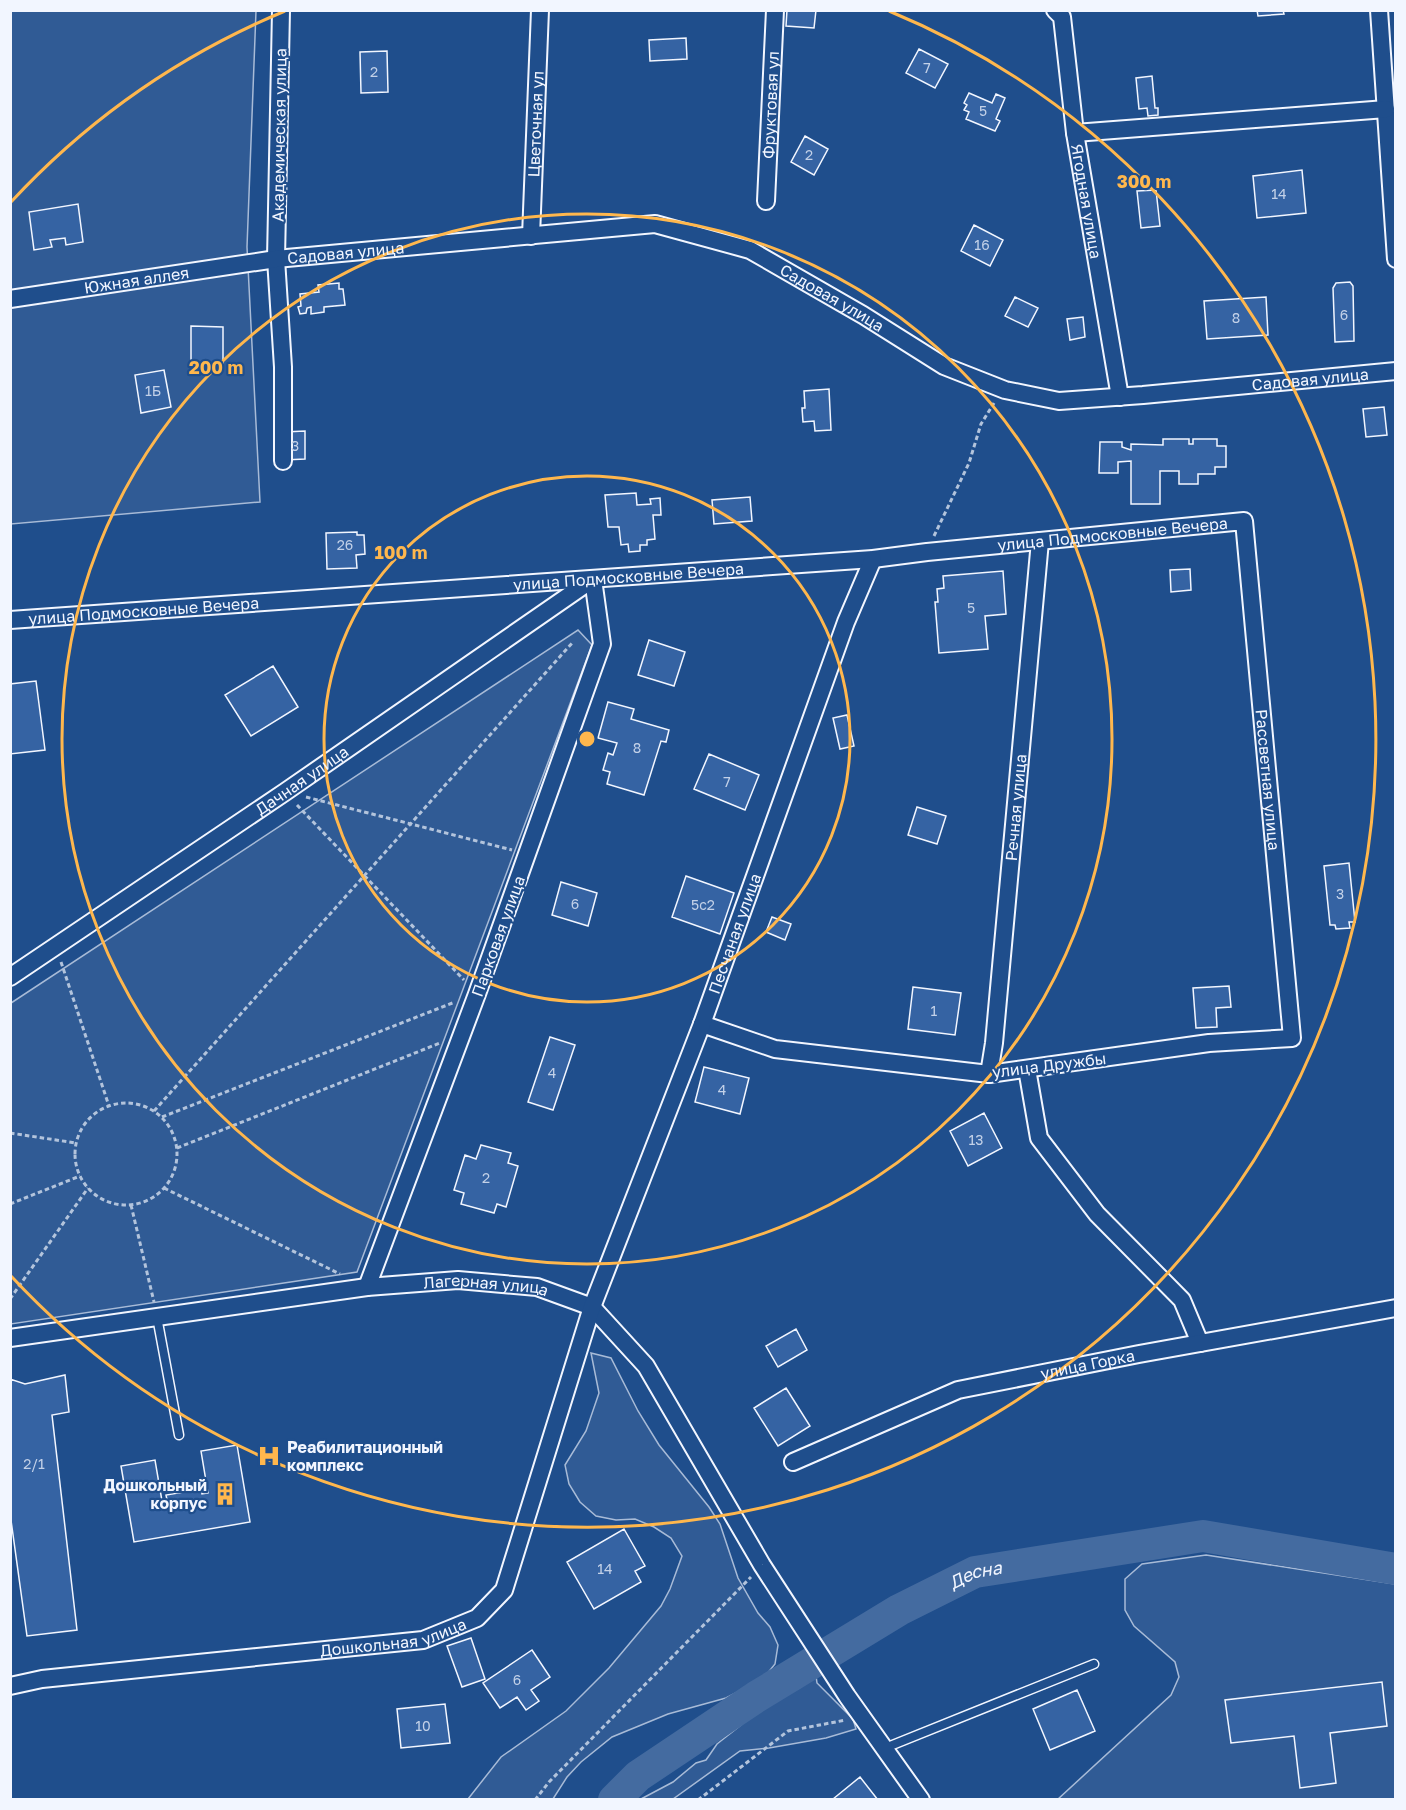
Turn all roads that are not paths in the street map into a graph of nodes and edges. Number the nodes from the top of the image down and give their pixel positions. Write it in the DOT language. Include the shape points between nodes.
graph roads {
  1 [pos="281,10"];
  2 [pos="540,10"];
  3 [pos="775,10"];
  4 [pos="1379,10"];
  5 [pos="1060,12"];
  6 [pos="1386,109"];
  7 [pos="1076,134"];
  8 [pos="766,201"];
  9 [pos="531,236"];
  10 [pos="1395,259"];
  11 [pos="268,260"];
  12 [pos="10,299"];
  13 [pos="1395,371"];
  14 [pos="1120,397"];
  15 [pos="283,461"];
  16 [pos="1244,521"];
  17 [pos="1040,541"];
  18 [pos="873,559"];
  19 [pos="593,579"];
  20 [pos="10,620"];
  21 [pos="10,977"];
  22 [pos="702,1024"];
  23 [pos="1292,1038"];
  24 [pos="1027,1069"];
  25 [pos="989,1074"];
  26 [pos="367,1287"];
  27 [pos="592,1307"];
  28 [pos="1395,1308"];
  29 [pos="157,1317"];
  30 [pos="10,1338"];
  31 [pos="1200,1343"];
  32 [pos="179,1435"];
  33 [pos="793,1462"];
  34 [pos="1094,1664"];
  35 [pos="10,1686"];
  36 [pos="885,1748"];
  37 [pos="921,1800"];
  1 -- 11 [label="street, Академическая улица"];
  2 -- 9 [label="street, Цветочная ул"];
  3 -- 8 [label="street, Фруктовая ул"];
  4 -- 6 [label="street"];
  5 -- 7 [label="street, Ягодная улица"];
  6 -- 7 [label="street"];
  6 -- 10 [label="street"];
  7 -- 14 [label="street, Ягодная улица"];
  9 -- 11 [label="street, Садовая улица"];
  9 -- 14 [label="street, Садовая улица" via="655,224 750,250 944,366 1005,390 1059,400"];
  11 -- 12 [label="street, Южная аллея"];
  11 -- 15 [label="street, Академическая улица" via="283,367"];
  13 -- 14 [label="street, Садовая улица"];
  16 -- 17 [label="street, улица Подмосковные Вечера"];
  16 -- 23 [label="street, Рассветная улица"];
  17 -- 18 [label="street, улица Подмосковные Вечера"];
  17 -- 25 [label="street, Речная улица"];
  18 -- 19 [label="street, улица Подмосковные Вечера"];
  18 -- 22 [label="street, Песчаная улица" via="846,622"];
  19 -- 20 [label="street, улица Подмосковные Вечера"];
  19 -- 21 [label="street, Дачная улица"];
  19 -- 26 [label="street, Парковая улица" via="602,644"];
  22 -- 25 [label="street, улица Дружбы" via="775,1049"];
  22 -- 27 [label="street, Песчаная улица"];
  23 -- 24 [label="street, улица Дружбы" via="1209,1043"];
  24 -- 25 [label="street, улица Дружбы"];
  24 -- 31 [label="street" via="1040,1138 1097,1214 1182,1300"];
  26 -- 27 [label="street, Лагерная улица" via="458,1280 537,1287"];
  26 -- 29 [label="street, Лагерная улица"];
  27 -- 35 [label="street, Дошкольная улица" via="504,1590 477,1618 423,1640 42,1679"];
  27 -- 36 [label="street, Лагерная улица" via="646,1366 762,1565"];
  28 -- 31 [label="street, улица Горка"];
  29 -- 30 [label="street, Лагерная улица"];
  29 -- 32 [label="lane"];
  31 -- 33 [label="street, улица Горка" via="958,1390"];
  34 -- 36 [label="lane"];
  36 -- 37 [label="street"];
}
